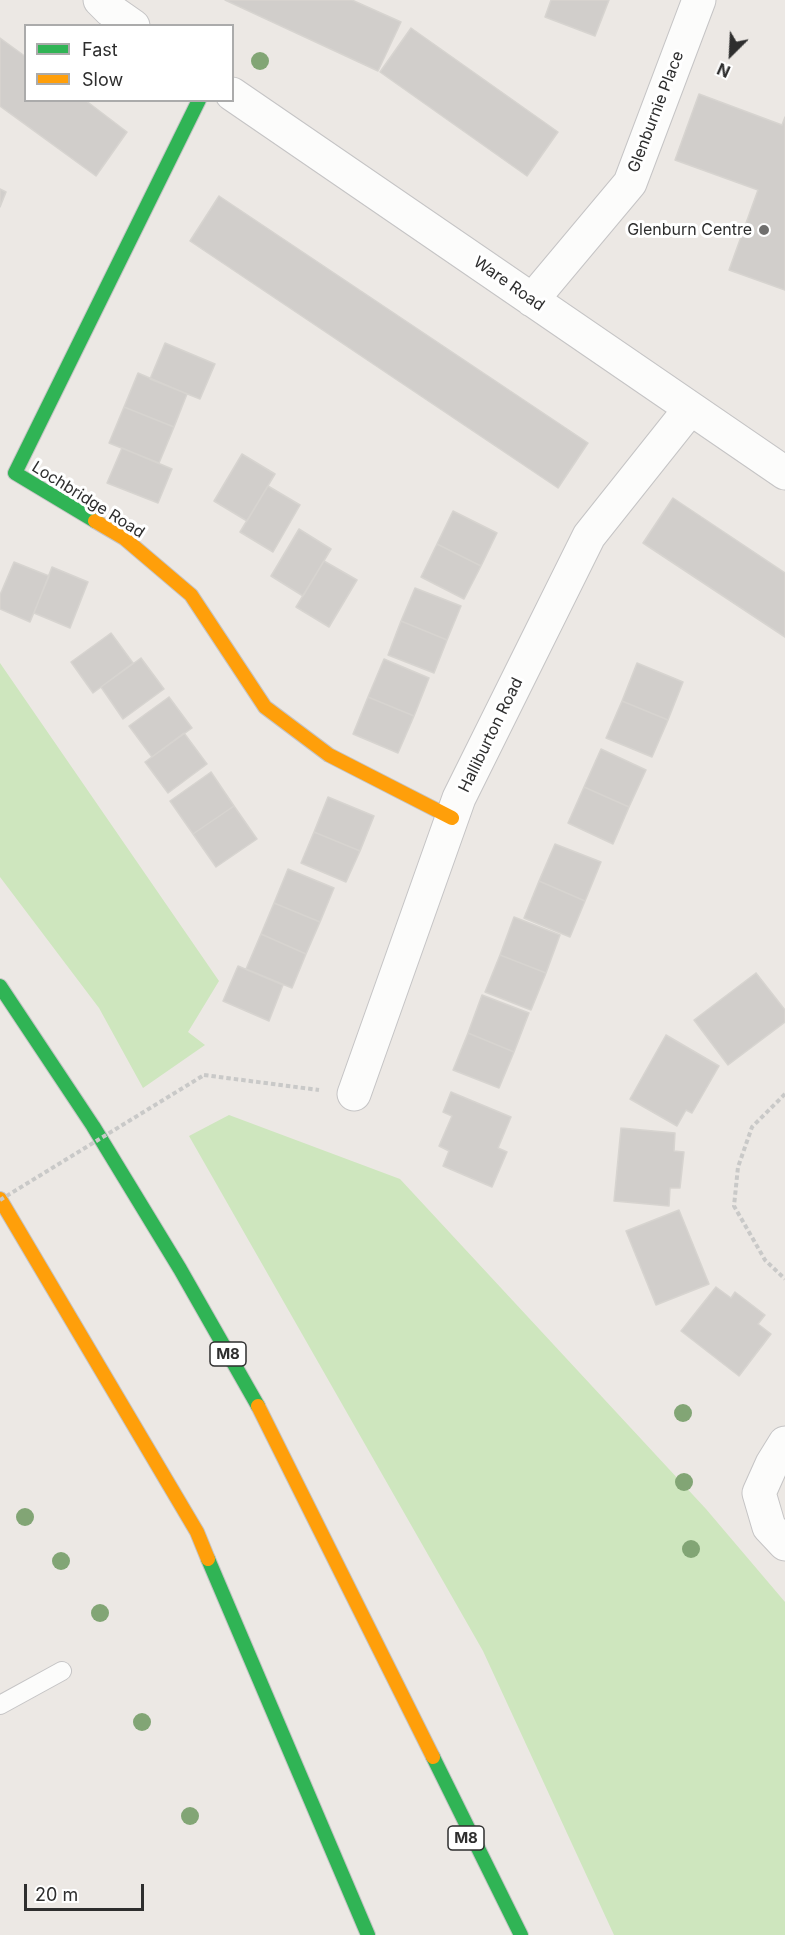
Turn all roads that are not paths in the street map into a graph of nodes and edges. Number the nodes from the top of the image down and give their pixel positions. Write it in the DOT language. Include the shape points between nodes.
graph roads {
  1 [pos="699,0"];
  2 [pos="234,95"];
  3 [pos="198,102"];
  4 [pos="532,300"];
  5 [pos="690,409"];
  6 [pos="785,473"];
  7 [pos="452,818"];
  8 [pos="0,986"];
  9 [pos="354,1094"];
  10 [pos="0,1199"];
  11 [pos="778,1454"];
  12 [pos="785,1544"];
  13 [pos="62,1671"];
  14 [pos="0,1705"];
  15 [pos="425,1740"];
  16 [pos="368,1935"];
  17 [pos="507,1935"];
  18 [pos="520,1935"];
  1 -- 4 [label="street, Glenburnie Place" via="630,183"];
  2 -- 4 [label="street, Ware Road"];
  3 -- 7 [label="main road, Lochbridge Road" via="15,474 124,538 191,595 265,707 329,755"];
  4 -- 5 [label="street, Ware Road"];
  5 -- 6 [label="street, Ware Road"];
  5 -- 7 [label="street, Halliburton Road" via="589,536"];
  7 -- 9 [label="street, Halliburton Road"];
  8 -- 15 [label="main road, M8" via="100,1136 264,1416"];
  10 -- 16 [label="main road" via="197,1532"];
  11 -- 12 [label="street" via="759,1494 770,1527"];
  13 -- 14 [label="lane"];
  15 -- 17 [label="main road, M8"];
  15 -- 18 [label="main road"];
}
